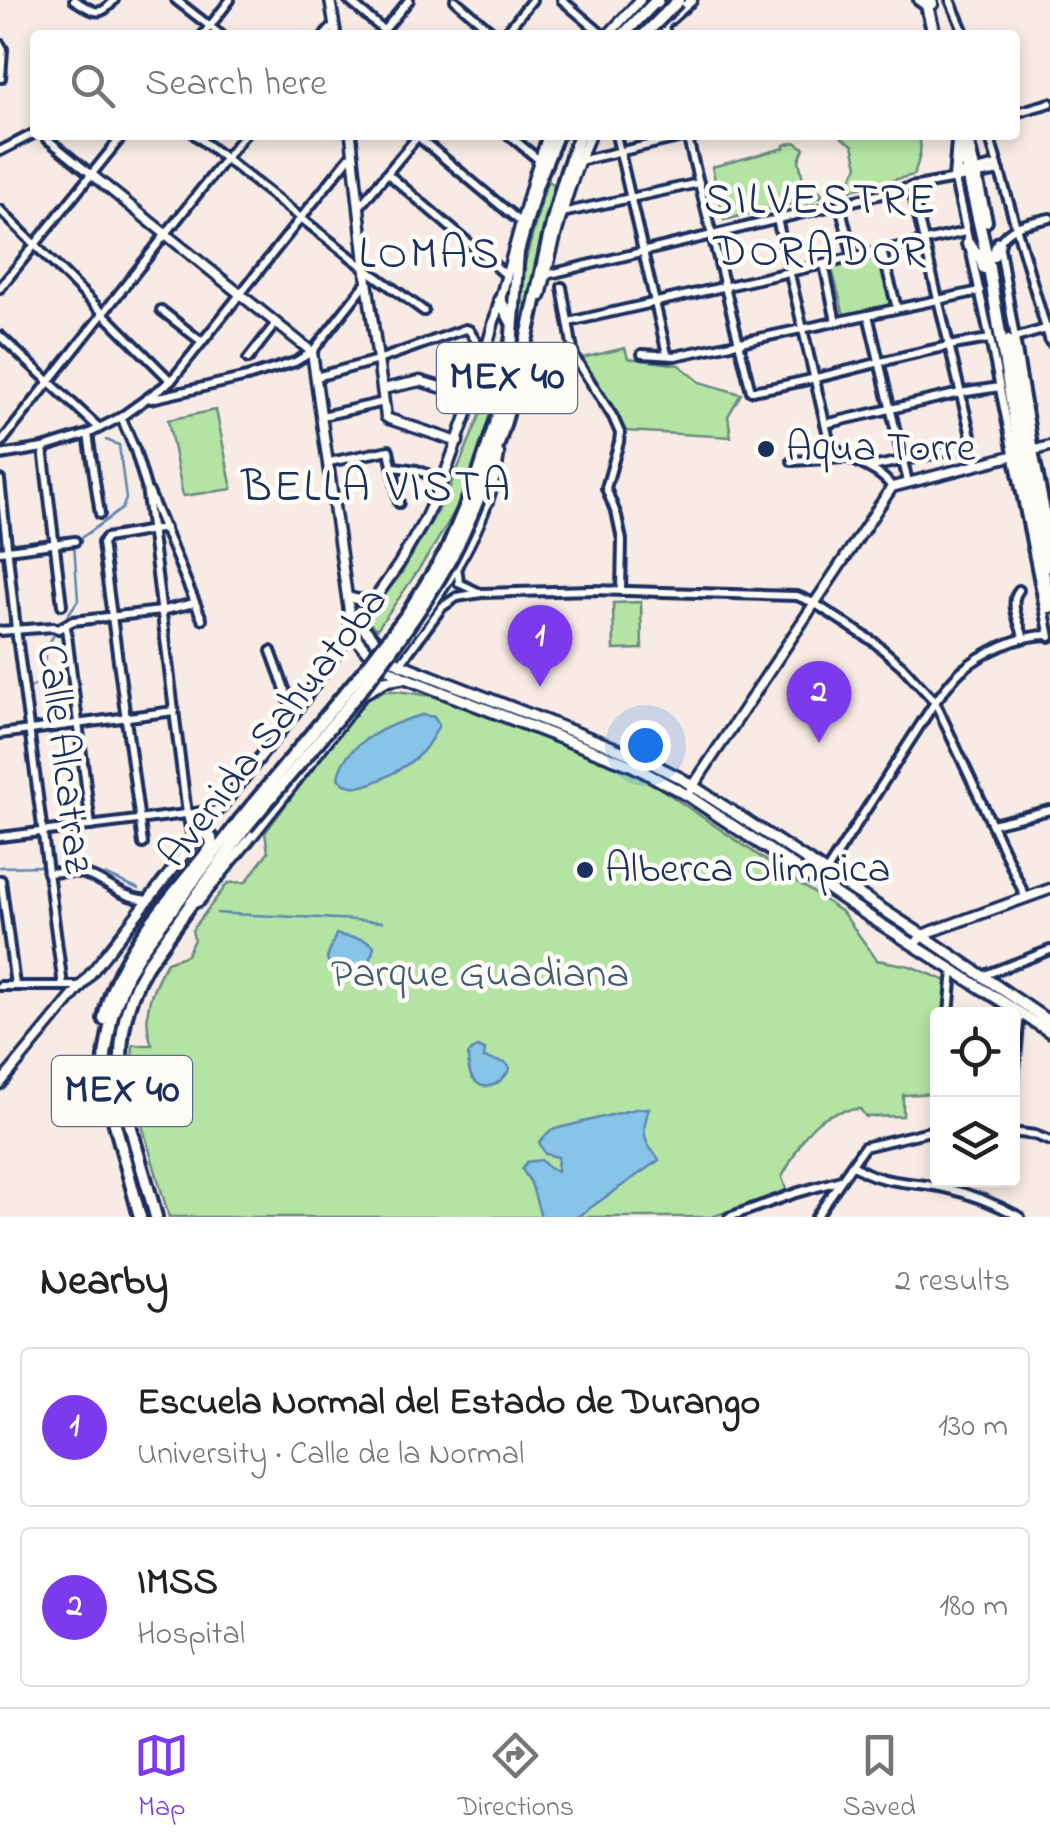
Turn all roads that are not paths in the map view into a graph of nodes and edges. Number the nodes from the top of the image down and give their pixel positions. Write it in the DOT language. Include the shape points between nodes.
graph roads {
  1 [pos="74,0"];
  2 [pos="114,0"];
  3 [pos="176,0"];
  4 [pos="230,0"];
  5 [pos="330,0"];
  6 [pos="348,0"];
  7 [pos="410,0"];
  8 [pos="454,0"];
  9 [pos="532,0"];
  10 [pos="562,0"];
  11 [pos="640,0"];
  12 [pos="658,0"];
  13 [pos="679,0"];
  14 [pos="692,0"];
  15 [pos="950,0"];
  16 [pos="930,2"];
  17 [pos="664,24"];
  18 [pos="210,27"];
  19 [pos="207,30"];
  20 [pos="214,30"];
  21 [pos="335,30"];
  22 [pos="380,30"];
  23 [pos="387,30"];
  24 [pos="490,30"];
  25 [pos="508,30"];
  26 [pos="599,30"];
  27 [pos="610,30"];
  28 [pos="628,30"];
  29 [pos="649,30"];
  30 [pos="657,30"];
  31 [pos="665,30"];
  32 [pos="936,30"];
  33 [pos="963,30"];
  34 [pos="0,44"];
  35 [pos="0,78"];
  36 [pos="1050,103"];
  37 [pos="1020,112"];
  38 [pos="30,135"];
  39 [pos="48,140"];
  40 [pos="119,140"];
  41 [pos="200,140"];
  42 [pos="240,140"];
  43 [pos="352,140"];
  44 [pos="414,140"];
  45 [pos="424,140"];
  46 [pos="515,140"];
  47 [pos="546,140"];
  48 [pos="555,140"];
  49 [pos="578,140"];
  50 [pos="588,140"];
  51 [pos="617,140"];
  52 [pos="668,140"];
  53 [pos="688,140"];
  54 [pos="960,140"];
  55 [pos="963,140"];
  56 [pos="991,140"];
  57 [pos="619,150"];
  58 [pos="0,151"];
  59 [pos="353,153"];
  60 [pos="225,159"];
  61 [pos="538,160"];
  62 [pos="578,161"];
  63 [pos="999,168"];
  64 [pos="388,174"];
  65 [pos="973,174"];
  66 [pos="92,175"];
  67 [pos="955,179"];
  68 [pos="699,182"];
  69 [pos="911,187"];
  70 [pos="630,199"];
  71 [pos="840,205"];
  72 [pos="359,208"];
  73 [pos="0,210"];
  74 [pos="560,214"];
  75 [pos="299,218"];
  76 [pos="1050,218"];
  77 [pos="777,219"];
  78 [pos="523,224"];
  79 [pos="1017,226"];
  80 [pos="166,235"];
  81 [pos="711,236"];
  82 [pos="967,238"];
  83 [pos="924,240"];
  84 [pos="999,243"];
  85 [pos="34,244"];
  86 [pos="642,251"];
  87 [pos="882,251"];
  88 [pos="993,256"];
  89 [pos="852,257"];
  90 [pos="824,264"];
  91 [pos="366,269"];
  92 [pos="512,270"];
  93 [pos="789,272"];
  94 [pos="543,276"];
  95 [pos="991,279"];
  96 [pos="367,281"];
  97 [pos="724,286"];
  98 [pos="562,287"];
  99 [pos="0,288"];
  100 [pos="980,291"];
  101 [pos="240,295"];
  102 [pos="938,299"];
  103 [pos="500,300"];
  104 [pos="654,302"];
  105 [pos="897,308"];
  106 [pos="161,310"];
  107 [pos="424,310"];
  108 [pos="104,312"];
  109 [pos="868,315"];
  110 [pos="569,322"];
  111 [pos="836,322"];
  112 [pos="276,323"];
  113 [pos="513,327"];
  114 [pos="1048,328"];
  115 [pos="802,329"];
  116 [pos="0,336"];
  117 [pos="1016,338"];
  118 [pos="990,339"];
  119 [pos="202,342"];
  120 [pos="1050,342"];
  121 [pos="739,343"];
  122 [pos="948,345"];
  123 [pos="312,352"];
  124 [pos="642,354"];
  125 [pos="667,354"];
  126 [pos="486,356"];
  127 [pos="248,359"];
  128 [pos="378,360"];
  129 [pos="878,362"];
  130 [pos="316,376"];
  131 [pos="814,378"];
  132 [pos="171,380"];
  133 [pos="48,383"];
  134 [pos="1000,388"];
  135 [pos="383,389"];
  136 [pos="960,393"];
  137 [pos="473,397"];
  138 [pos="147,400"];
  139 [pos="384,402"];
  140 [pos="889,410"];
  141 [pos="322,416"];
  142 [pos="121,418"];
  143 [pos="824,424"];
  144 [pos="99,428"];
  145 [pos="88,434"];
  146 [pos="458,442"];
  147 [pos="500,442"];
  148 [pos="0,444"];
  149 [pos="972,446"];
  150 [pos="1050,446"];
  151 [pos="43,448"];
  152 [pos="1024,453"];
  153 [pos="0,455"];
  154 [pos="849,458"];
  155 [pos="901,460"];
  156 [pos="792,461"];
  157 [pos="329,462"];
  158 [pos="978,465"];
  159 [pos="394,467"];
  160 [pos="870,467"];
  161 [pos="0,480"];
  162 [pos="443,480"];
  163 [pos="481,480"];
  164 [pos="908,482"];
  165 [pos="146,487"];
  166 [pos="892,487"];
  167 [pos="399,504"];
  168 [pos="100,514"];
  169 [pos="165,528"];
  170 [pos="151,531"];
  171 [pos="1050,532"];
  172 [pos="75,541"];
  173 [pos="54,543"];
  174 [pos="4,550"];
  175 [pos="456,565"];
  176 [pos="1050,566"];
  177 [pos="1020,590"];
  178 [pos="621,591"];
  179 [pos="482,594"];
  180 [pos="348,597"];
  181 [pos="376,598"];
  182 [pos="194,603"];
  183 [pos="814,603"];
  184 [pos="62,605"];
  185 [pos="1050,608"];
  186 [pos="161,610"];
  187 [pos="112,617"];
  188 [pos="202,619"];
  189 [pos="354,624"];
  190 [pos="66,627"];
  191 [pos="16,629"];
  192 [pos="0,631"];
  193 [pos="1050,636"];
  194 [pos="1024,639"];
  195 [pos="271,650"];
  196 [pos="400,663"];
  197 [pos="384,668"];
  198 [pos="403,678"];
  199 [pos="364,693"];
  200 [pos="935,702"];
  201 [pos="174,711"];
  202 [pos="294,714"];
  203 [pos="125,717"];
  204 [pos="78,724"];
  205 [pos="29,730"];
  206 [pos="0,734"];
  207 [pos="690,790"];
  208 [pos="218,810"];
  209 [pos="1050,810"];
  210 [pos="188,814"];
  211 [pos="140,820"];
  212 [pos="243,824"];
  213 [pos="992,824"];
  214 [pos="91,826"];
  215 [pos="202,830"];
  216 [pos="43,832"];
  217 [pos="0,837"];
  218 [pos="193,842"];
  219 [pos="143,844"];
  220 [pos="47,872"];
  221 [pos="822,878"];
  222 [pos="0,880"];
  223 [pos="1050,889"];
  224 [pos="1026,898"];
  225 [pos="147,900"];
  226 [pos="188,906"];
  227 [pos="922,936"];
  228 [pos="4,941"];
  229 [pos="915,945"];
  230 [pos="1050,950"];
  231 [pos="966,968"];
  232 [pos="954,969"];
  233 [pos="981,976"];
  234 [pos="0,986"];
  235 [pos="15,986"];
  236 [pos="63,986"];
  237 [pos="80,986"];
  238 [pos="950,1007"];
  239 [pos="1020,1007"];
  240 [pos="1048,1018"];
  241 [pos="1050,1032"];
  242 [pos="104,1083"];
  243 [pos="0,1084"];
  244 [pos="930,1131"];
  245 [pos="1020,1133"];
  246 [pos="1050,1140"];
  247 [pos="853,1165"];
  248 [pos="842,1179"];
  249 [pos="140,1217"];
  250 [pos="156,1217"];
  251 [pos="729,1217"];
  252 [pos="816,1217"];
  253 [pos="1020,1217"];
  1 -- 2 [label="street" via="96,12"];
  3 -- 18 [label="street"];
  4 -- 18 [label="street"];
  5 -- 21 [label="street"];
  6 -- 22 [label="street"];
  7 -- 23 [label="street"];
  8 -- 24 [label="street"];
  9 -- 25 [label="street"];
  10 -- 26 [label="street"];
  11 -- 27 [label="street"];
  12 -- 17 [label="street"];
  12 -- 28 [label="main road"];
  13 -- 29 [label="main road, bridge"];
  14 -- 17 [label="street"];
  15 -- 16 [label="street"];
  15 -- 33 [label="street"];
  16 -- 32 [label="main road"];
  17 -- 30 [label="street"];
  17 -- 31 [label="street"];
  18 -- 19 [label="street"];
  18 -- 20 [label="street"];
  34 -- 35 [label="street"];
  36 -- 37 [label="street"];
  38 -- 58 [label="street"];
  39 -- 66 [label="street"];
  40 -- 66 [label="street"];
  41 -- 60 [label="street"];
  42 -- 60 [label="street"];
  43 -- 59 [label="street"];
  44 -- 64 [label="street"];
  45 -- 78 [label="street"];
  46 -- 61 [label="street"];
  47 -- 61 [label="street, Avenida Sahuatoba"];
  48 -- 78 [label="main road, Avenida Sahuatoba / MEX 40"];
  49 -- 94 [label="main road, MEX 40" via="559,194"];
  50 -- 62 [label="street"];
  51 -- 57 [label="street"];
  52 -- 57 [label="street"];
  53 -- 68 [label="street"];
  54 -- 67 [label="main road"];
  55 -- 65 [label="main road"];
  56 -- 63 [label="street"];
  57 -- 62 [label="street"];
  57 -- 70 [label="street"];
  59 -- 72 [label="street"];
  59 -- 75 [label="street"];
  60 -- 75 [label="street"];
  60 -- 80 [label="street"];
  61 -- 78 [label="street, Avenida Sahuatoba"];
  62 -- 74 [label="street"];
  63 -- 65 [label="street"];
  63 -- 79 [label="street"];
  64 -- 72 [label="street"];
  64 -- 92 [label="street"];
  65 -- 67 [label="street"];
  65 -- 88 [label="main road"];
  65 -- 95 [label="main road"];
  66 -- 80 [label="street"];
  66 -- 85 [label="street"];
  67 -- 69 [label="street"];
  67 -- 82 [label="street"];
  68 -- 70 [label="street"];
  68 -- 81 [label="street"];
  69 -- 71 [label="street"];
  69 -- 83 [label="street"];
  70 -- 74 [label="street"];
  70 -- 86 [label="street"];
  71 -- 77 [label="street"];
  71 -- 89 [label="street"];
  72 -- 91 [label="street"];
  73 -- 85 [label="street"];
  74 -- 94 [label="street"];
  75 -- 91 [label="street"];
  75 -- 101 [label="street"];
  76 -- 79 [label="street"];
  77 -- 81 [label="street"];
  77 -- 93 [label="street"];
  78 -- 92 [label="main road, MEX 40"];
  78 -- 92 [label="street, Avenida Sahuatoba"];
  79 -- 84 [label="street"];
  79 -- 114 [label="street"];
  80 -- 101 [label="street"];
  80 -- 108 [label="street"];
  81 -- 86 [label="street"];
  81 -- 97 [label="street"];
  82 -- 83 [label="street"];
  82 -- 95 [label="main road"];
  82 -- 100 [label="street"];
  83 -- 87 [label="street"];
  83 -- 102 [label="street"];
  84 -- 88 [label="main road"];
  84 -- 117 [label="street"];
  85 -- 99 [label="street"];
  85 -- 108 [label="street"];
  86 -- 94 [label="street"];
  86 -- 104 [label="street"];
  87 -- 89 [label="street"];
  87 -- 105 [label="street"];
  88 -- 152 [label="main road"];
  89 -- 90 [label="street"];
  90 -- 93 [label="street"];
  90 -- 111 [label="street"];
  91 -- 96 [label="street"];
  91 -- 107 [label="street"];
  92 -- 103 [label="street, Avenida Sahuatoba"];
  92 -- 113 [label="main road, Avenida Sahuatoba / MEX 40"];
  93 -- 97 [label="street"];
  93 -- 115 [label="street"];
  94 -- 147 [label="main road, MEX 40"];
  95 -- 152 [label="main road"];
  96 -- 123 [label="street"];
  96 -- 128 [label="street"];
  97 -- 104 [label="street"];
  97 -- 121 [label="street"];
  98 -- 110 [label="street"];
  100 -- 102 [label="street"];
  100 -- 118 [label="street"];
  101 -- 112 [label="street"];
  101 -- 119 [label="street"];
  102 -- 105 [label="street"];
  102 -- 122 [label="street"];
  103 -- 113 [label="main road"];
  103 -- 126 [label="street, Avenida Sahuatoba"];
  104 -- 110 [label="street"];
  104 -- 125 [label="street"];
  105 -- 109 [label="street"];
  106 -- 119 [label="street"];
  108 -- 132 [label="street"];
  108 -- 133 [label="street"];
  109 -- 111 [label="street"];
  109 -- 129 [label="street"];
  110 -- 178 [label="street" via="574,356 620,433 606,488 622,540"];
  111 -- 115 [label="street"];
  112 -- 123 [label="street"];
  112 -- 127 [label="street"];
  113 -- 163 [label="main road, Avenida Sahuatoba / MEX 40" via="503,400"];
  114 -- 117 [label="street"];
  114 -- 120 [label="street"];
  115 -- 121 [label="street"];
  115 -- 131 [label="street"];
  116 -- 133 [label="street"];
  117 -- 152 [label="street"];
  118 -- 122 [label="street"];
  118 -- 134 [label="street"];
  119 -- 132 [label="street"];
  121 -- 125 [label="street"];
  121 -- 131 [label="street" via="751,391"];
  122 -- 129 [label="street"];
  122 -- 136 [label="street"];
  123 -- 130 [label="street"];
  123 -- 138 [label="street" via="247,377"];
  124 -- 125 [label="street"];
  126 -- 128 [label="street" via="465,329"];
  126 -- 137 [label="street, Avenida Sahuatoba"];
  128 -- 130 [label="street"];
  128 -- 135 [label="street"];
  129 -- 131 [label="street"];
  129 -- 140 [label="street"];
  130 -- 141 [label="street"];
  131 -- 143 [label="street"];
  132 -- 138 [label="street"];
  133 -- 144 [label="street"];
  133 -- 148 [label="street"];
  134 -- 136 [label="street"];
  134 -- 152 [label="street"];
  135 -- 137 [label="street" via="420,381"];
  135 -- 139 [label="street"];
  136 -- 140 [label="street"];
  136 -- 149 [label="street"];
  137 -- 146 [label="street, Avenida Sahuatoba"];
  138 -- 142 [label="street"];
  139 -- 141 [label="street"];
  139 -- 146 [label="street" via="389,420"];
  140 -- 143 [label="street"];
  140 -- 155 [label="street"];
  141 -- 157 [label="street"];
  142 -- 144 [label="street"];
  142 -- 165 [label="street"];
  143 -- 154 [label="street" via="830,444"];
  144 -- 145 [label="street"];
  145 -- 151 [label="street"];
  145 -- 168 [label="street"];
  146 -- 162 [label="street, Avenida Sahuatoba"];
  147 -- 163 [label="main road, MEX 40"];
  147 -- 175 [label="street" via="486,504"];
  149 -- 155 [label="street"];
  149 -- 158 [label="street"];
  150 -- 152 [label="street"];
  151 -- 153 [label="street"];
  151 -- 173 [label="street"];
  152 -- 158 [label="street"];
  152 -- 171 [label="street"];
  152 -- 176 [label="main road"];
  152 -- 185 [label="main road"];
  152 -- 193 [label="street"];
  154 -- 156 [label="street"];
  154 -- 160 [label="street"];
  155 -- 160 [label="street"];
  155 -- 164 [label="street"];
  157 -- 159 [label="street" via="389,450"];
  157 -- 180 [label="street"];
  158 -- 164 [label="street"];
  159 -- 162 [label="street"];
  159 -- 167 [label="street"];
  160 -- 166 [label="street"];
  161 -- 174 [label="street, Calle Alcatraz"];
  162 -- 181 [label="street, Avenida Sahuatoba"];
  163 -- 212 [label="main road, Avenida Sahuatoba / MEX 40, bridge" via="449,562 416,616"];
  164 -- 166 [label="street"];
  165 -- 169 [label="street"];
  165 -- 170 [label="street"];
  166 -- 183 [label="street"];
  169 -- 170 [label="street"];
  169 -- 182 [label="street"];
  170 -- 186 [label="street"];
  170 -- 187 [label="street" via="102,543"];
  172 -- 173 [label="street"];
  173 -- 174 [label="street"];
  173 -- 184 [label="street"];
  174 -- 191 [label="street, Calle Alcatraz"];
  175 -- 179 [label="street" via="459,583"];
  175 -- 196 [label="street"];
  177 -- 194 [label="street" via="1014,604"];
  178 -- 179 [label="street"];
  178 -- 183 [label="street" via="797,596"];
  179 -- 196 [label="street" via="448,601"];
  180 -- 181 [label="street"];
  180 -- 189 [label="street"];
  181 -- 189 [label="street, Avenida Sahuatoba"];
  182 -- 186 [label="street"];
  182 -- 188 [label="street"];
  183 -- 200 [label="street" via="874,642"];
  183 -- 207 [label="street"];
  186 -- 187 [label="street"];
  186 -- 201 [label="street"];
  187 -- 190 [label="street"];
  187 -- 203 [label="street"];
  189 -- 196 [label="main road"];
  189 -- 197 [label="main road" via="366,652"];
  189 -- 202 [label="street, Avenida Sahuatoba"];
  190 -- 191 [label="street"];
  190 -- 204 [label="street"];
  191 -- 192 [label="street"];
  191 -- 205 [label="street, Calle Alcatraz"];
  193 -- 194 [label="street"];
  194 -- 200 [label="street" via="977,659"];
  195 -- 202 [label="street"];
  196 -- 197 [label="street"];
  196 -- 198 [label="main road"];
  196 -- 207 [label="main road" via="651,763"];
  197 -- 198 [label="main road"];
  197 -- 199 [label="street"];
  198 -- 199 [label="main road"];
  198 -- 207 [label="main road"];
  199 -- 226 [label="street" via="200,901"];
  200 -- 213 [label="street"];
  200 -- 221 [label="street"];
  201 -- 203 [label="street"];
  201 -- 210 [label="street"];
  202 -- 208 [label="street, Avenida Sahuatoba"];
  203 -- 204 [label="street"];
  203 -- 211 [label="street"];
  204 -- 205 [label="street"];
  204 -- 214 [label="street"];
  205 -- 206 [label="street"];
  205 -- 216 [label="street, Calle Alcatraz"];
  207 -- 221 [label="main road"];
  208 -- 210 [label="street"];
  208 -- 215 [label="street, Avenida Sahuatoba"];
  209 -- 213 [label="street"];
  210 -- 211 [label="street"];
  210 -- 218 [label="street"];
  211 -- 214 [label="street"];
  211 -- 219 [label="street"];
  212 -- 226 [label="main road, Avenida Sahuatoba / MEX 40"];
  212 -- 242 [label="main road, Avenida Sahuatoba / MEX 40" via="127,974 112,1015"];
  213 -- 224 [label="street"];
  214 -- 216 [label="street"];
  215 -- 218 [label="street, Avenida Sahuatoba"];
  215 -- 242 [label="main road" via="212,846 132,950 114,984 100,1044"];
  216 -- 217 [label="street"];
  216 -- 220 [label="street, Calle Alcatraz"];
  218 -- 225 [label="street, Avenida Sahuatoba"];
  220 -- 225 [label="street" via="78,873 128,898"];
  220 -- 236 [label="street, Calle Alcatraz"];
  221 -- 227 [label="main road"];
  221 -- 229 [label="main road"];
  222 -- 228 [label="street"];
  223 -- 224 [label="street"];
  224 -- 227 [label="street"];
  225 -- 237 [label="street, Avenida Sahuatoba"];
  226 -- 250 [label="main road, Avenida Sahuatoba / MEX 40" via="137,981 119,1051 123,1094"];
  227 -- 229 [label="street"];
  227 -- 231 [label="main road"];
  228 -- 235 [label="street"];
  229 -- 232 [label="main road"];
  230 -- 233 [label="street"];
  231 -- 232 [label="main road"];
  231 -- 233 [label="main road"];
  232 -- 238 [label="street"];
  232 -- 239 [label="main road"];
  233 -- 239 [label="main road"];
  234 -- 235 [label="street"];
  235 -- 236 [label="street"];
  236 -- 237 [label="street"];
  237 -- 243 [label="street, Avenida Sahuatoba"];
  239 -- 240 [label="main road"];
  239 -- 241 [label="main road"];
  242 -- 249 [label="main road, Avenida Sahuatoba / MEX 40"];
  244 -- 247 [label="street" via="864,1147"];
  245 -- 246 [label="street"];
  247 -- 248 [label="street"];
  247 -- 253 [label="street" via="873,1177 982,1198"];
  248 -- 251 [label="street"];
  248 -- 252 [label="street"];
}
